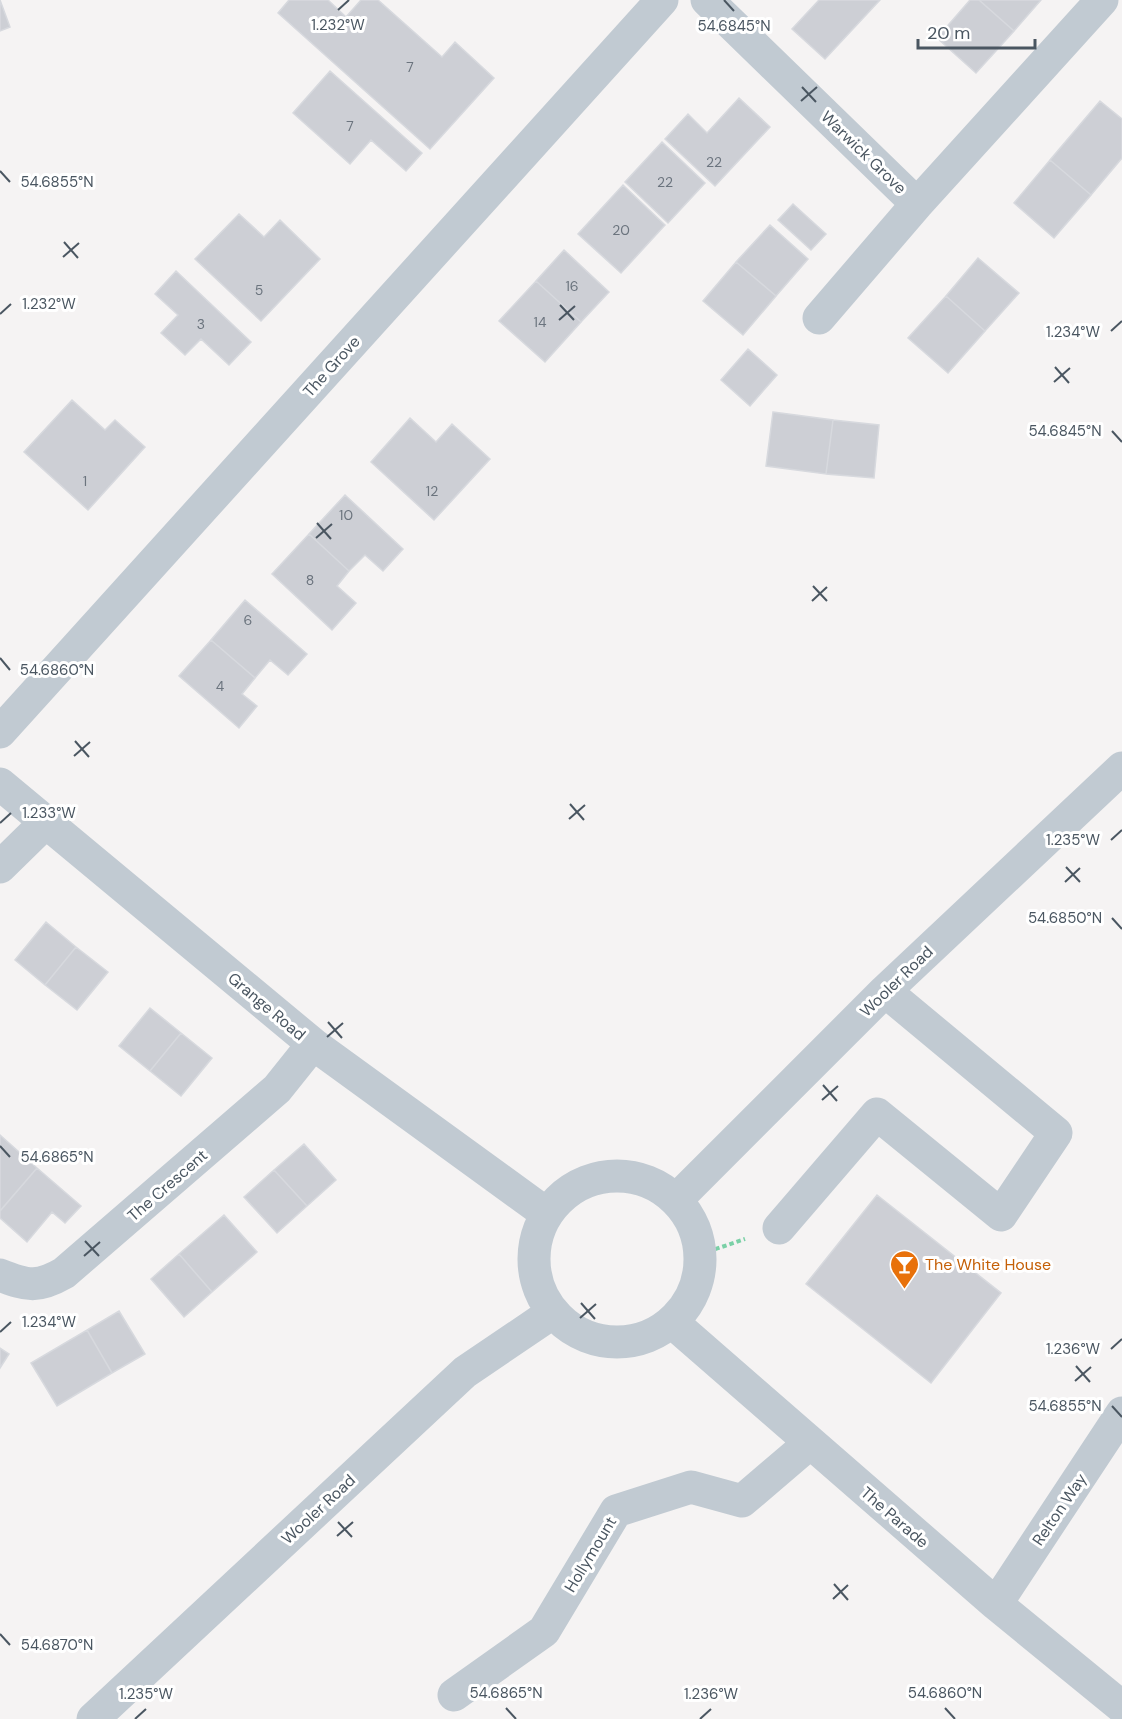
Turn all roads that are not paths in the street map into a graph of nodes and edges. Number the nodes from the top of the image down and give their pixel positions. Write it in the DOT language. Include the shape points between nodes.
graph roads {
  1 [pos="662,0"];
  2 [pos="707,0"];
  3 [pos="1102,0"];
  4 [pos="917,204"];
  5 [pos="819,318"];
  6 [pos="0,732"];
  7 [pos="1122,768"];
  8 [pos="0,784"];
  9 [pos="45,822"];
  10 [pos="0,867"];
  11 [pos="885,991"];
  12 [pos="313,1044"];
  13 [pos="676,1200"];
  14 [pos="547,1214"];
  15 [pos="779,1228"];
  16 [pos="0,1275"];
  17 [pos="552,1313"];
  18 [pos="672,1322"];
  19 [pos="1122,1413"];
  20 [pos="810,1443"];
  21 [pos="996,1604"];
  22 [pos="454,1695"];
  23 [pos="1122,1707"];
  24 [pos="93,1719"];
  1 -- 6 [label="street, The Grove"];
  2 -- 4 [label="street, Warwick Grove"];
  3 -- 4 [label="street, Warwick Grove"];
  4 -- 5 [label="street, Warwick Grove"];
  7 -- 11 [label="street, Wooler Road"];
  8 -- 9 [label="street, Grange Road"];
  9 -- 10 [label="street"];
  9 -- 12 [label="street, Grange Road"];
  11 -- 13 [label="street, Wooler Road"];
  11 -- 15 [label="street" via="1056,1133 1001,1215 877,1114"];
  12 -- 14 [label="street, Grange Road"];
  12 -- 16 [label="street, The Crescent" via="278,1089 64,1273 46,1283 22,1284"];
  13 -- 14 [label="street" via="643,1179 613,1176 575,1187"];
  13 -- 18 [label="street" via="694,1225 701,1254 693,1295"];
  14 -- 17 [label="street" via="534,1249 535,1277"];
  17 -- 18 [label="street" via="574,1330 600,1341 630,1342"];
  17 -- 24 [label="street, Wooler Road" via="465,1372"];
  18 -- 20 [label="street, The Parade"];
  19 -- 21 [label="street, Relton Way"];
  20 -- 21 [label="street, The Parade"];
  20 -- 22 [label="street, Hollymount" via="742,1500 691,1486 616,1511 544,1631"];
  21 -- 23 [label="street, The Parade"];
}
